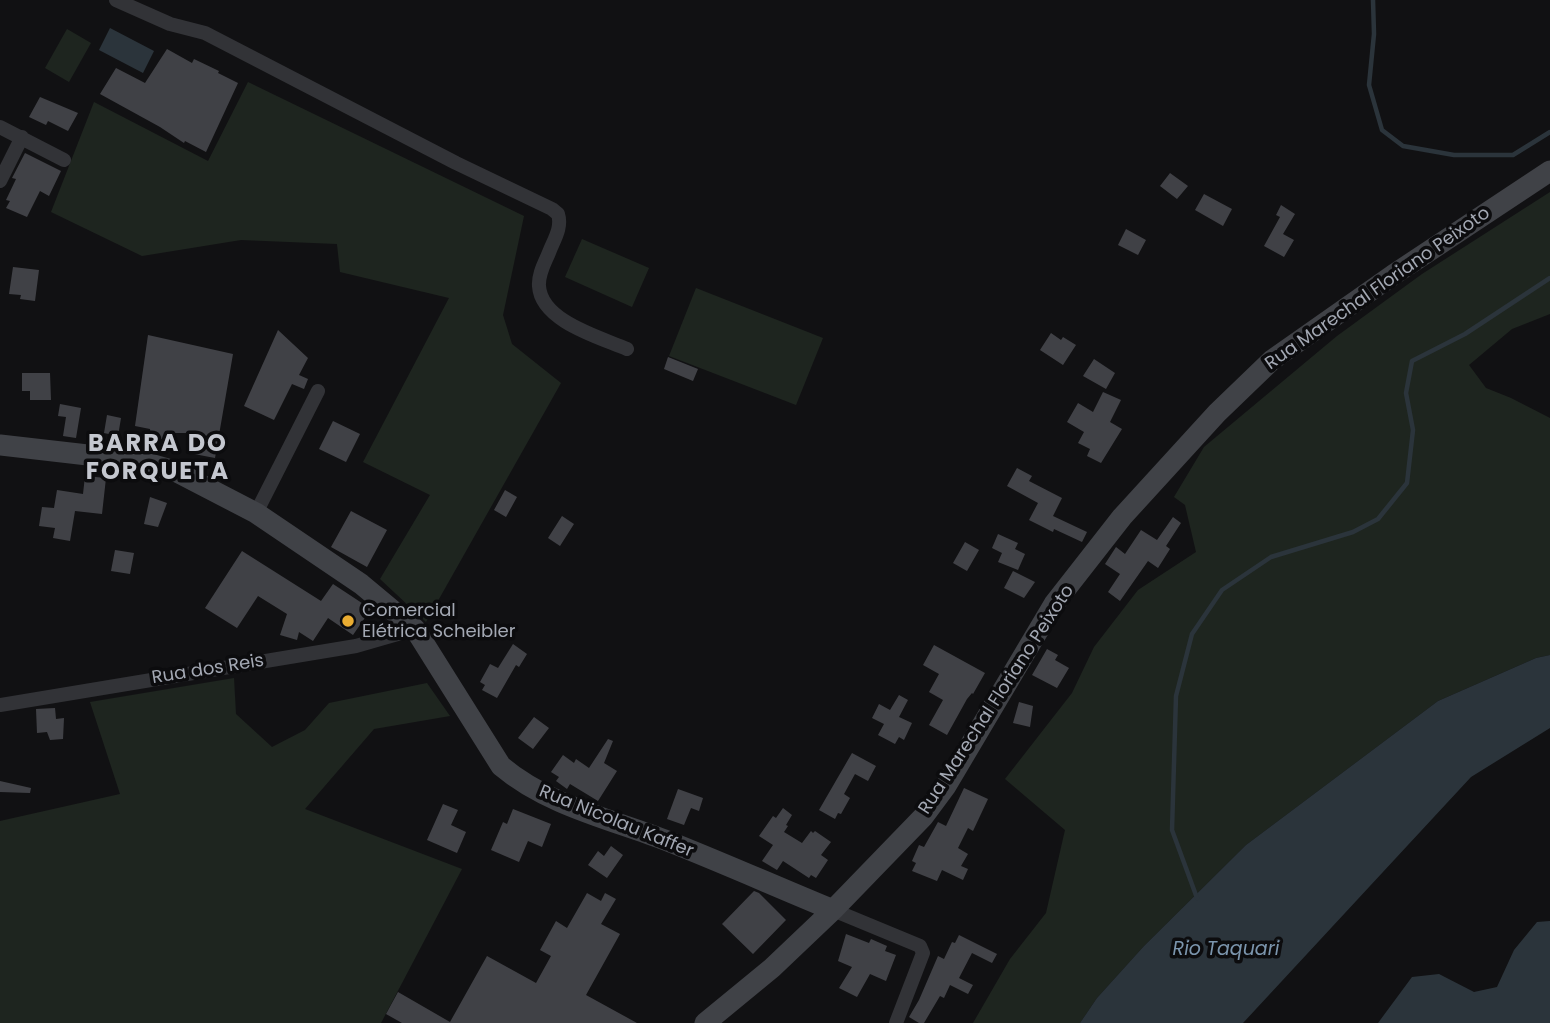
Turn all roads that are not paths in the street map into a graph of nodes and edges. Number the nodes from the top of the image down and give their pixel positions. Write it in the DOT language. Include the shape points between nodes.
graph roads {
  1 [pos="116,0"];
  2 [pos="0,127"];
  3 [pos="22,137"];
  4 [pos="64,160"];
  5 [pos="1550,172"];
  6 [pos="0,181"];
  7 [pos="627,349"];
  8 [pos="318,391"];
  9 [pos="0,446"];
  10 [pos="256,513"];
  11 [pos="415,629"];
  12 [pos="0,705"];
  13 [pos="832,910"];
  14 [pos="705,1023"];
  15 [pos="896,1023"];
  1 -- 7 [label="street" via="205,33 552,209 558,214 559,227 541,272 541,298 560,318"];
  2 -- 3 [label="street"];
  3 -- 4 [label="street"];
  3 -- 6 [label="street"];
  5 -- 13 [label="main road, Rua Marechal Floriano Peixoto" via="1272,360 1217,414 1122,517 1054,604 923,817"];
  8 -- 10 [label="street"];
  9 -- 10 [label="main road, Rua Nicolau Kaffer" via="140,461 175,471"];
  10 -- 11 [label="main road, Rua Nicolau Kaffer" via="361,584"];
  11 -- 12 [label="street, Rua dos Reis" via="356,646"];
  11 -- 13 [label="main road, Rua Nicolau Kaffer" via="501,766 517,779 540,794"];
  13 -- 14 [label="main road, Rua Marechal Floriano Peixoto"];
  13 -- 15 [label="street, Rua Nicolau Kaffer" via="920,946 923,953"];
}
